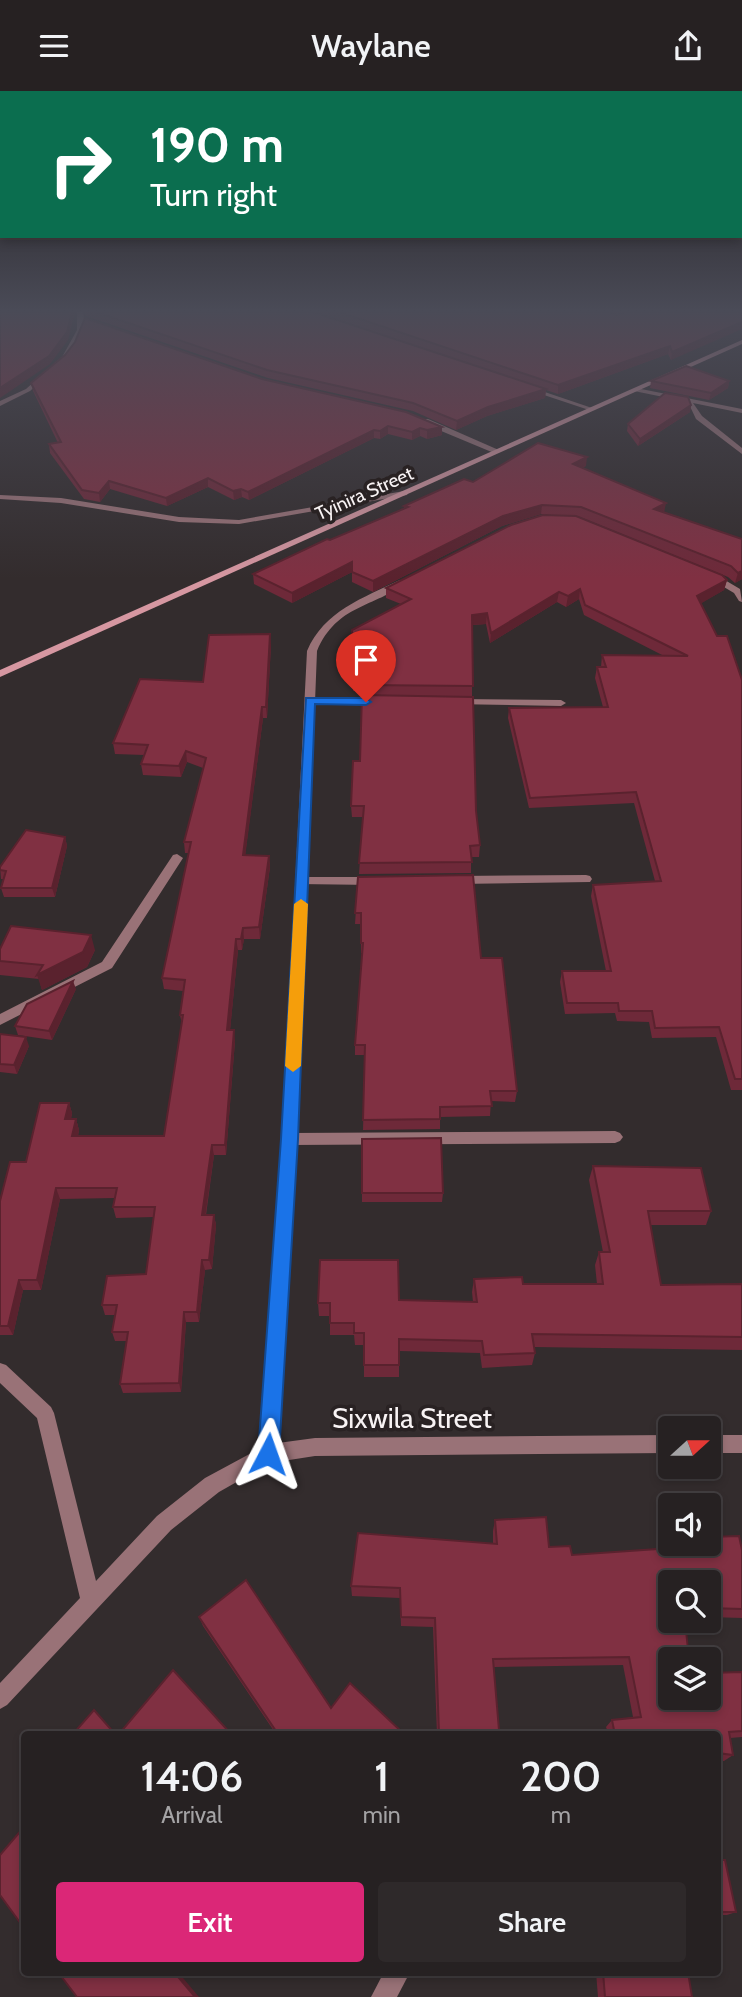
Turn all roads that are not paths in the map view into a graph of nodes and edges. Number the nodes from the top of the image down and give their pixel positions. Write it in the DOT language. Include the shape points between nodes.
graph roads {
  1 [pos="566,401"];
  2 [pos="609,401"];
  3 [pos="689,401"];
  4 [pos="590,409"];
  5 [pos="742,411"];
  6 [pos="418,419"];
  7 [pos="497,451"];
  8 [pos="742,452"];
  9 [pos="404,493"];
  10 [pos="0,498"];
  11 [pos="691,567"];
  12 [pos="410,579"];
  13 [pos="742,599"];
  14 [pos="0,674"];
  15 [pos="310,701"];
  16 [pos="394,702"];
  17 [pos="450,702"];
  18 [pos="561,703"];
  19 [pos="177,858"];
  20 [pos="586,879"];
  21 [pos="437,880"];
  22 [pos="302,881"];
  23 [pos="383,881"];
  24 [pos="0,1020"];
  25 [pos="615,1137"];
  26 [pos="290,1139"];
  27 [pos="0,1371"];
  28 [pos="658,1444"];
  29 [pos="721,1444"];
  30 [pos="742,1444"];
  31 [pos="268,1454"];
  32 [pos="91,1601"];
  33 [pos="0,1698"];
  1 -- 4 [label="street"];
  2 -- 4 [label="street, Tyinira Street"];
  3 -- 5 [label="street"];
  3 -- 8 [label="street" via="699,418"];
  4 -- 7 [label="street, Tyinira Street"];
  6 -- 7 [label="street"];
  7 -- 9 [label="street, Tyinira Street"];
  9 -- 10 [label="street" via="213,524 172,521 59,499"];
  9 -- 14 [label="street, Tyinira Street"];
  11 -- 13 [label="street" via="724,581"];
  12 -- 15 [label="street" via="324,626 312,651"];
  15 -- 16 [label="street"];
  15 -- 22 [label="street"];
  17 -- 18 [label="street"];
  19 -- 24 [label="street" via="107,965"];
  20 -- 21 [label="street"];
  22 -- 23 [label="street"];
  22 -- 26 [label="street"];
  25 -- 26 [label="street"];
  26 -- 31 [label="street"];
  27 -- 32 [label="street" via="45,1413"];
  28 -- 31 [label="street, Sixwila Street" via="315,1447"];
  29 -- 30 [label="street"];
  31 -- 32 [label="street, Sixwila Street" via="212,1485 164,1524"];
  32 -- 33 [label="street, Sixwila Street"];
}
